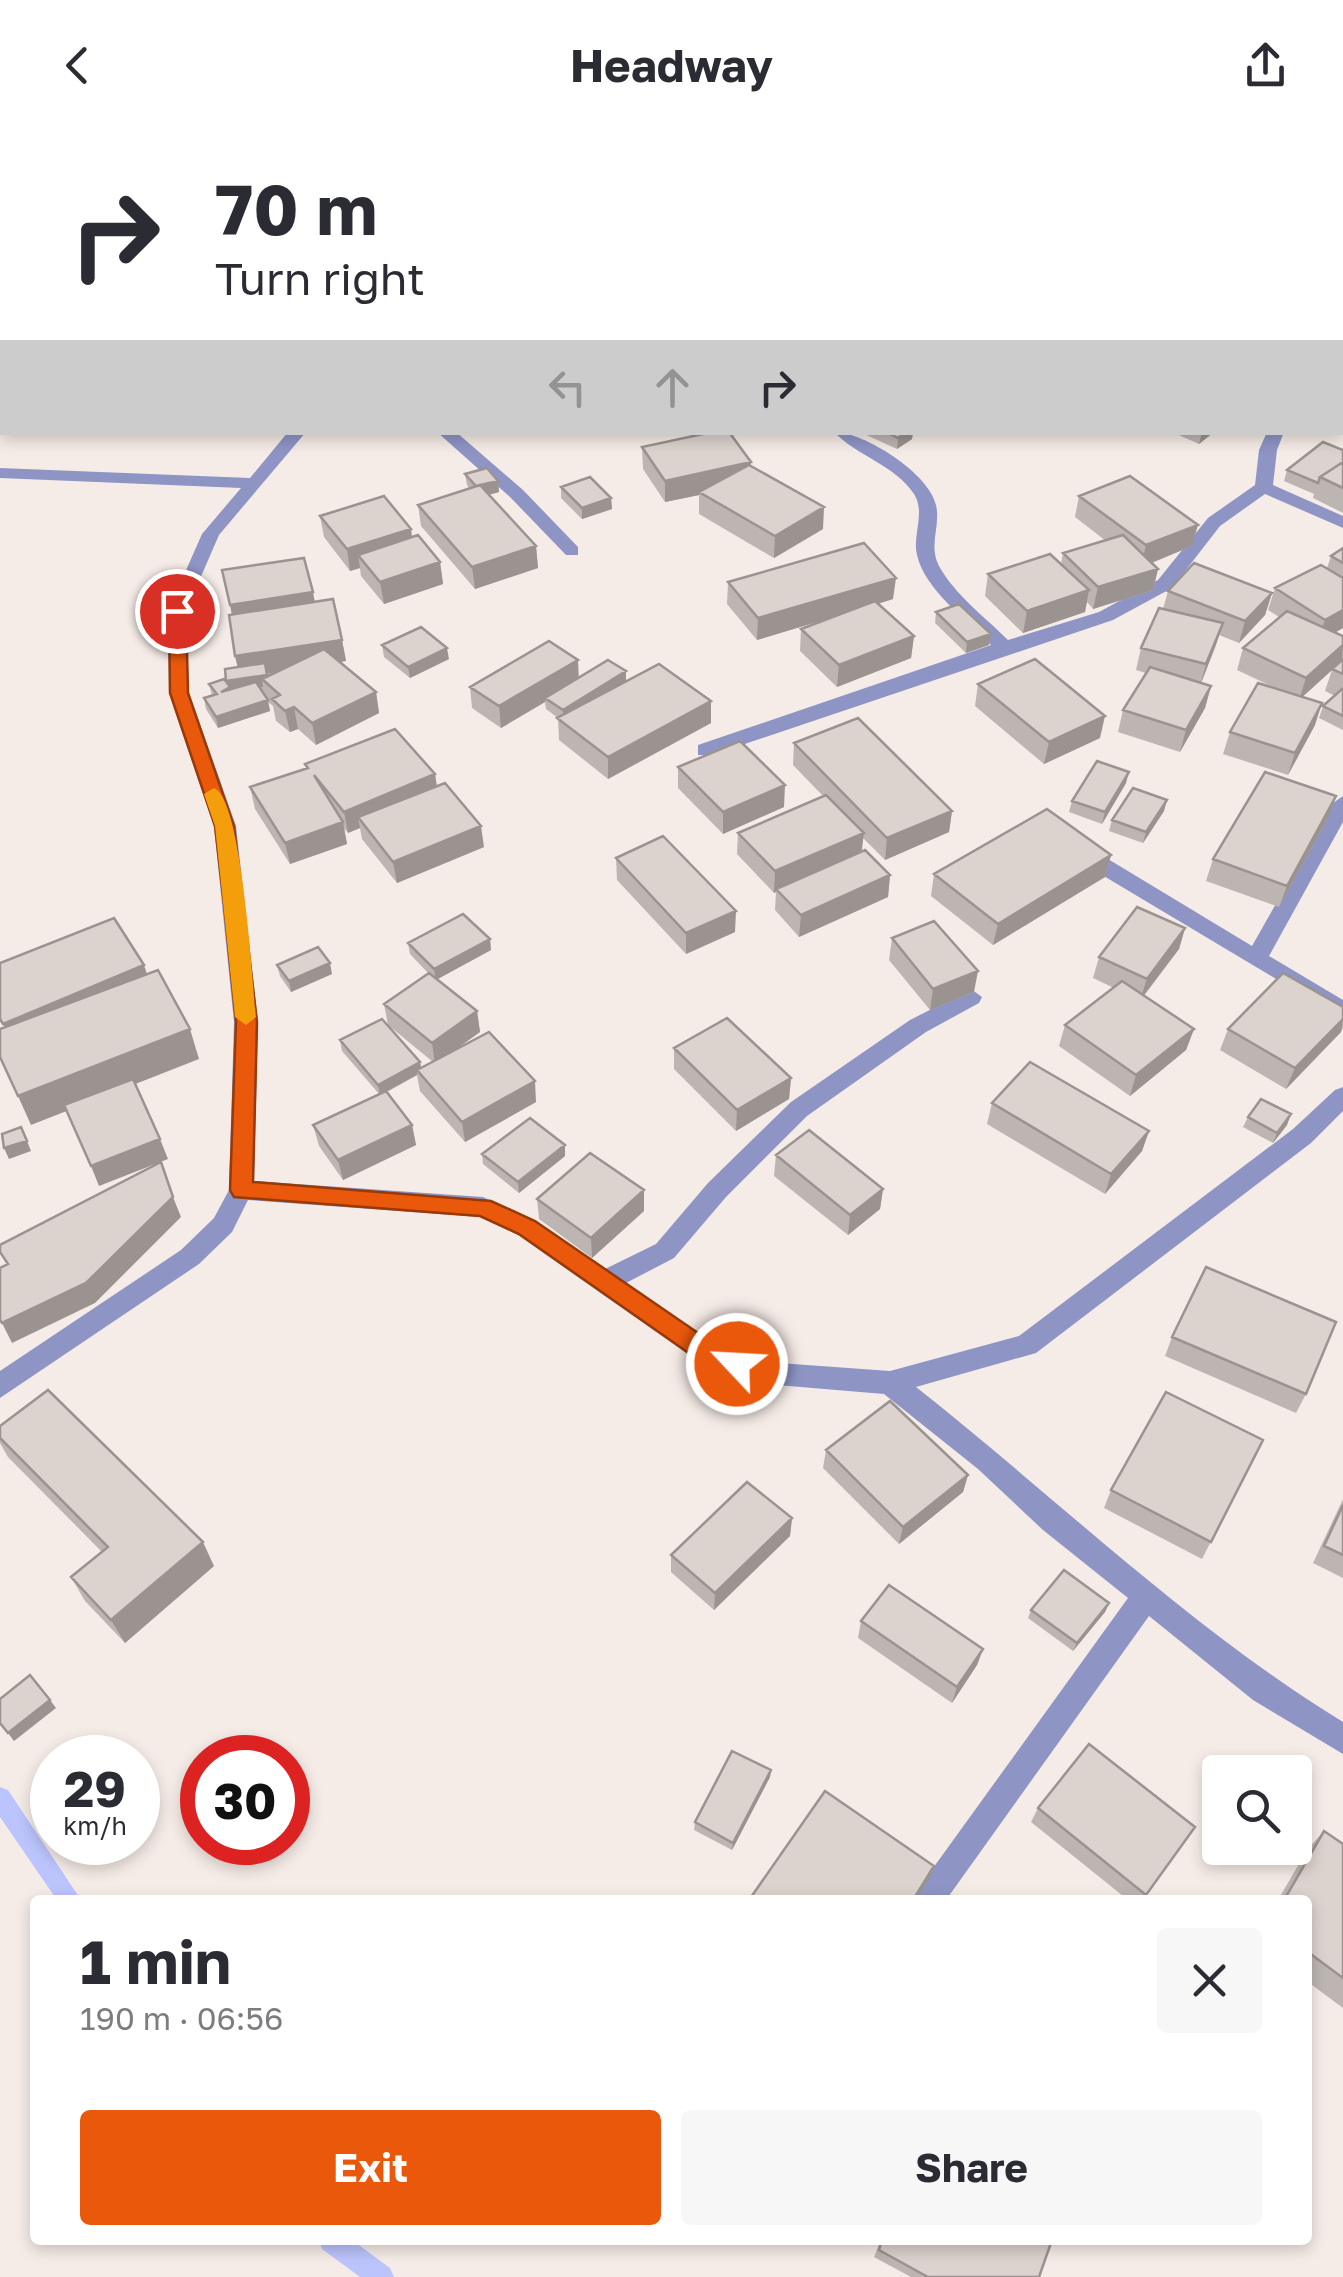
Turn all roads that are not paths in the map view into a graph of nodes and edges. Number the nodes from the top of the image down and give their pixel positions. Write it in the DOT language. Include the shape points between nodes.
graph roads {
  1 [pos="295,435"];
  2 [pos="448,435"];
  3 [pos="846,435"];
  4 [pos="1275,435"];
  5 [pos="0,473"];
  6 [pos="254,484"];
  7 [pos="1264,487"];
  8 [pos="1343,523"];
  9 [pos="572,551"];
  10 [pos="1004,647"];
  11 [pos="705,750"];
  12 [pos="1343,803"];
  13 [pos="1064,826"];
  14 [pos="1256,960"];
  15 [pos="971,997"];
  16 [pos="1343,1011"];
  17 [pos="1343,1096"];
  18 [pos="242,1190"];
  19 [pos="292,1194"];
  20 [pos="223,1225"];
  21 [pos="604,1282"];
  22 [pos="890,1383"];
  23 [pos="0,1386"];
  24 [pos="1146,1597"];
  25 [pos="1343,1739"];
  26 [pos="930,1895"];
  1 -- 6 [label="street"];
  2 -- 9 [label="street"];
  3 -- 10 [label="street" via="924,495 925,553 932,570"];
  4 -- 7 [label="street"];
  5 -- 6 [label="street"];
  6 -- 18 [label="street" via="211,534 177,611 179,693 225,826 246,1022"];
  7 -- 8 [label="street"];
  7 -- 10 [label="street" via="1214,522 1166,584 1106,616"];
  10 -- 11 [label="street"];
  12 -- 14 [label="street"];
  13 -- 14 [label="street" via="1100,864"];
  14 -- 16 [label="street"];
  15 -- 21 [label="street" via="799,1109 665,1251"];
  17 -- 22 [label="street" via="1302,1136 1027,1345"];
  18 -- 19 [label="street"];
  18 -- 20 [label="street"];
  19 -- 20 [label="street"];
  19 -- 21 [label="street" via="483,1207 527,1228"];
  20 -- 23 [label="street" via="190,1257"];
  21 -- 22 [label="street" via="708,1354 765,1373"];
  22 -- 24 [label="street"];
  24 -- 25 [label="street" via="1264,1690"];
  24 -- 26 [label="street"];
}
